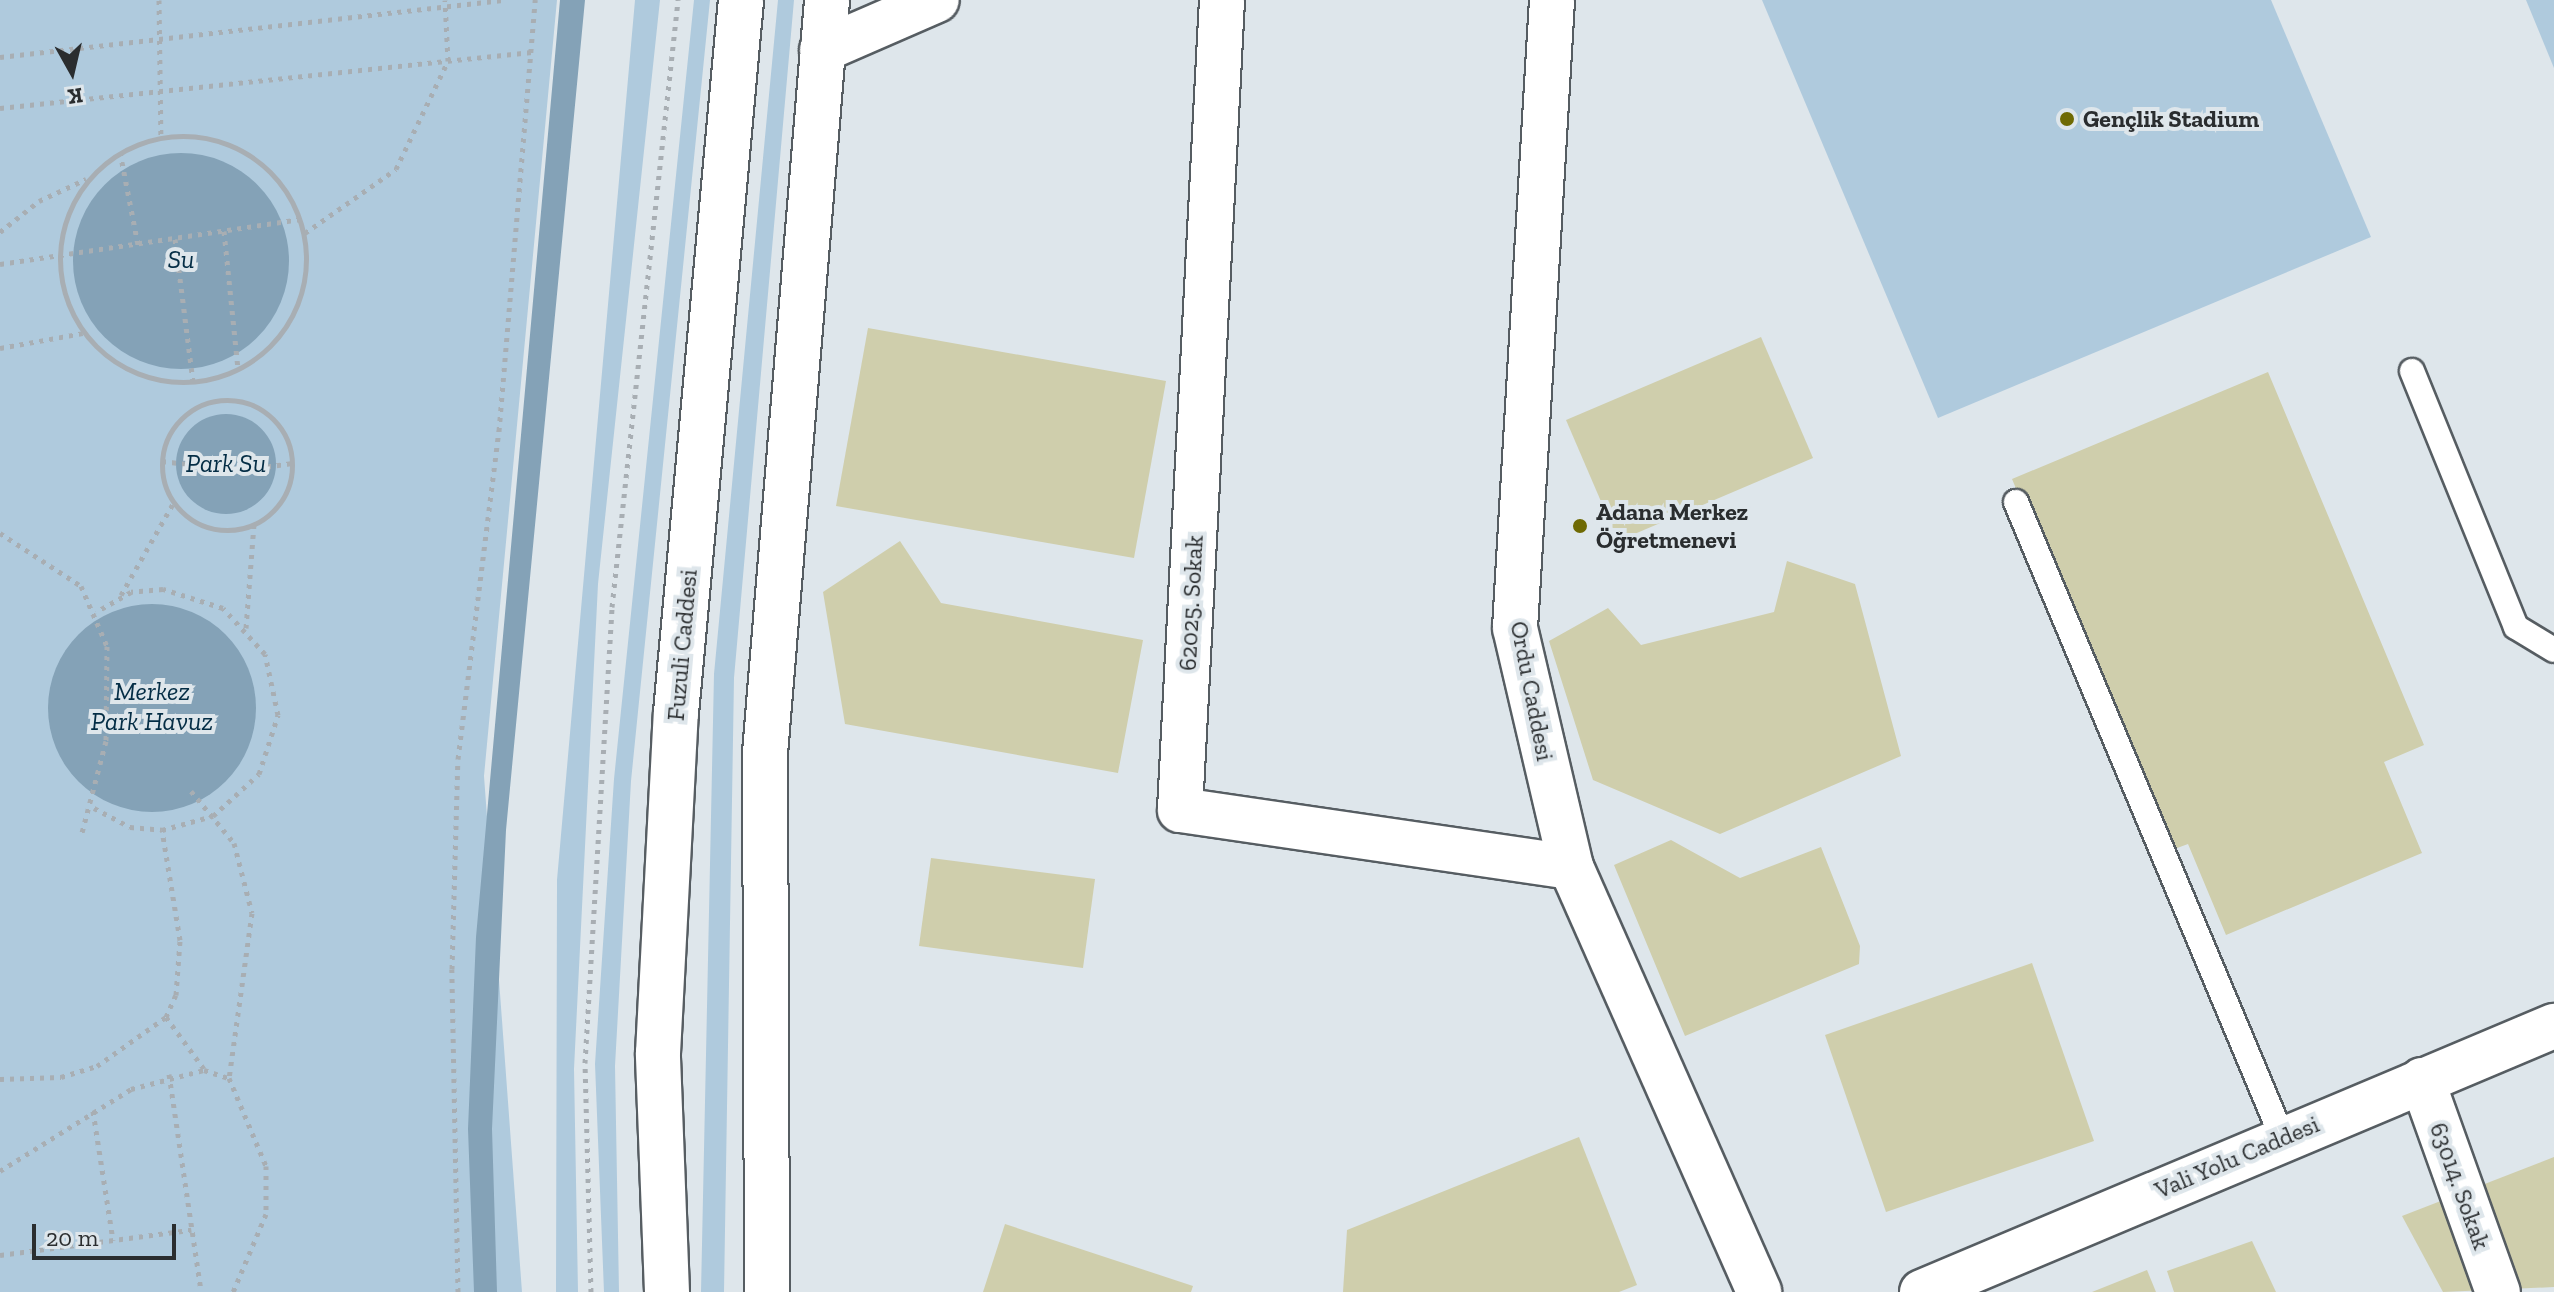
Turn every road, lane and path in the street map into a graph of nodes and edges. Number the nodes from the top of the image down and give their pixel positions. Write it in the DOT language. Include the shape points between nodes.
graph roads {
  1 [pos="159,0"];
  2 [pos="503,0"];
  3 [pos="535,0"];
  4 [pos="678,0"];
  5 [pos="741,0"];
  6 [pos="827,0"];
  7 [pos="937,0"];
  8 [pos="1222,0"];
  9 [pos="1552,0"];
  10 [pos="446,3"];
  11 [pos="155,39"];
  12 [pos="822,50"];
  13 [pos="532,52"];
  14 [pos="0,57"];
  15 [pos="448,61"];
  16 [pos="159,91"];
  17 [pos="0,108"];
  18 [pos="161,136"];
  19 [pos="120,152"];
  20 [pos="87,179"];
  21 [pos="301,219"];
  22 [pos="224,231"];
  23 [pos="0,232"];
  24 [pos="305,233"];
  25 [pos="175,239"];
  26 [pos="138,245"];
  27 [pos="58,256"];
  28 [pos="0,264"];
  29 [pos="84,332"];
  30 [pos="0,348"];
  31 [pos="238,370"];
  32 [pos="2412,371"];
  33 [pos="193,382"];
  34 [pos="162,461"];
  35 [pos="293,463"];
  36 [pos="193,465"];
  37 [pos="257,468"];
  38 [pos="174,502"];
  39 [pos="2016,502"];
  40 [pos="254,525"];
  41 [pos="0,533"];
  42 [pos="121,596"];
  43 [pos="96,612"];
  44 [pos="246,628"];
  45 [pos="2554,650"];
  46 [pos="191,791"];
  47 [pos="94,808"];
  48 [pos="213,816"];
  49 [pos="162,830"];
  50 [pos="81,836"];
  51 [pos="1571,867"];
  52 [pos="166,1017"];
  53 [pos="2554,1026"];
  54 [pos="204,1070"];
  55 [pos="169,1074"];
  56 [pos="229,1078"];
  57 [pos="0,1079"];
  58 [pos="2422,1080"];
  59 [pos="93,1111"];
  60 [pos="2283,1139"];
  61 [pos="0,1171"];
  62 [pos="191,1230"];
  63 [pos="113,1240"];
  64 [pos="0,1255"];
  65 [pos="201,1292"];
  66 [pos="233,1292"];
  67 [pos="458,1292"];
  68 [pos="591,1292"];
  69 [pos="667,1292"];
  70 [pos="767,1292"];
  71 [pos="1759,1292"];
  72 [pos="1922,1292"];
  73 [pos="2498,1292"];
  1 -- 11 [label="path"];
  2 -- 10 [label="path"];
  3 -- 13 [label="path"];
  4 -- 68 [label="path" via="612,607 585,1063"];
  5 -- 69 [label="main road, Fuzuli Caddesi" via="676,713 658,1053"];
  6 -- 12 [label="main road"];
  7 -- 12 [label="main road"];
  8 -- 51 [label="main road, 62025. Sokak" via="1180,810"];
  9 -- 51 [label="main road, Ordu Caddesi" via="1515,628"];
  10 -- 11 [label="path"];
  10 -- 15 [label="path"];
  11 -- 14 [label="path"];
  11 -- 16 [label="path"];
  12 -- 70 [label="main road" via="765,753"];
  13 -- 15 [label="path"];
  13 -- 67 [label="path" via="499,431 458,759 452,969"];
  15 -- 16 [label="path"];
  15 -- 24 [label="path" via="396,169"];
  16 -- 17 [label="path"];
  16 -- 18 [label="path"];
  18 -- 19 [label="path"];
  18 -- 21 [label="path" via="196,135 261,162"];
  19 -- 20 [label="path"];
  19 -- 26 [label="path"];
  20 -- 23 [label="path" via="39,201"];
  20 -- 27 [label="path" via="66,215"];
  21 -- 22 [label="path"];
  21 -- 24 [label="path"];
  22 -- 25 [label="path"];
  22 -- 31 [label="path"];
  24 -- 31 [label="path" via="306,274 295,312 271,346"];
  25 -- 26 [label="path"];
  25 -- 33 [label="path"];
  26 -- 27 [label="path"];
  27 -- 28 [label="path"];
  27 -- 29 [label="path" via="62,291"];
  29 -- 30 [label="path"];
  29 -- 33 [label="path" via="126,369"];
  31 -- 33 [label="path"];
  32 -- 45 [label="lane" via="2516,627"];
  34 -- 35 [label="path" via="179,420 225,400 272,417"];
  34 -- 36 [label="path"];
  34 -- 38 [label="path"];
  35 -- 37 [label="path"];
  35 -- 40 [label="path" via="289,489"];
  38 -- 40 [label="path" via="203,527"];
  38 -- 42 [label="path"];
  39 -- 60 [label="lane"];
  40 -- 44 [label="path"];
  41 -- 43 [label="path" via="81,586"];
  42 -- 43 [label="path"];
  42 -- 44 [label="path" via="163,589 194,594"];
  43 -- 47 [label="path" via="108,685"];
  44 -- 48 [label="path" via="275,684 275,730 259,774"];
  46 -- 48 [label="path"];
  47 -- 49 [label="path" via="130,827"];
  47 -- 50 [label="path"];
  48 -- 49 [label="path"];
  48 -- 56 [label="path" via="234,843 252,913"];
  49 -- 52 [label="path" via="180,940 176,995"];
  51 -- 71 [label="main road, Ordu Caddesi"];
  52 -- 54 [label="path"];
  52 -- 57 [label="path" via="97,1066 61,1077"];
  53 -- 58 [label="main road, Vali Yolu Caddesi"];
  54 -- 55 [label="path"];
  54 -- 56 [label="path"];
  55 -- 59 [label="path"];
  55 -- 62 [label="path"];
  56 -- 66 [label="path" via="266,1166 266,1214"];
  58 -- 60 [label="main road, Vali Yolu Caddesi"];
  58 -- 73 [label="main road, 63014. Sokak"];
  59 -- 61 [label="path"];
  59 -- 63 [label="path"];
  60 -- 72 [label="main road, Vali Yolu Caddesi"];
  62 -- 63 [label="path"];
  62 -- 65 [label="path"];
  63 -- 64 [label="path"];
}
